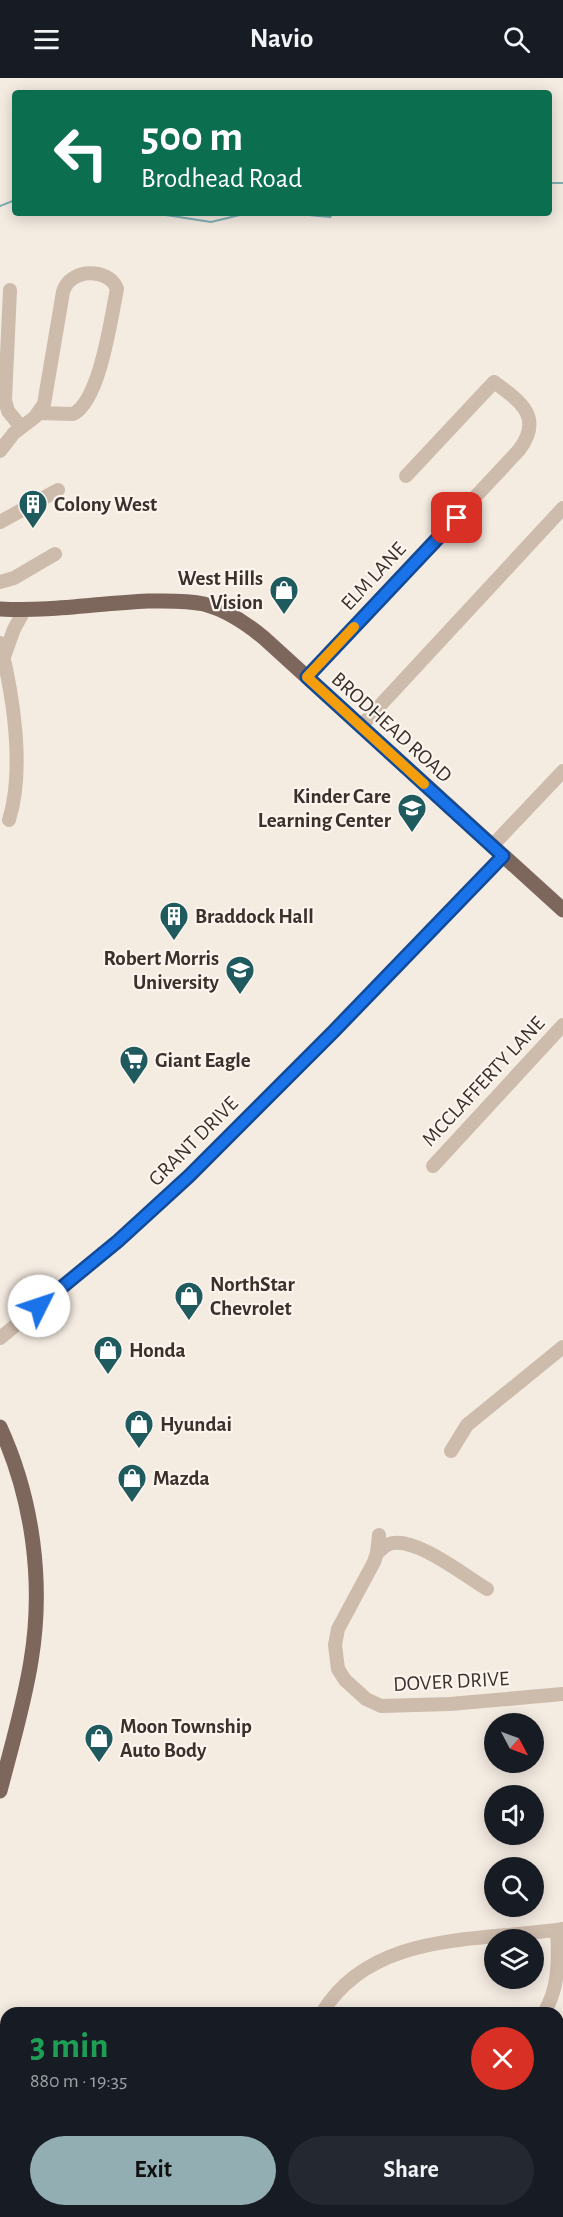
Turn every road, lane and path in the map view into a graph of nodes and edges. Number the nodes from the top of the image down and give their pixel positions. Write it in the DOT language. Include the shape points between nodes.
graph roads {
  1 [pos="10,290"];
  2 [pos="39,413"];
  3 [pos="21,427"];
  4 [pos="0,451"];
  5 [pos="406,476"];
  6 [pos="58,490"];
  7 [pos="563,508"];
  8 [pos="0,522"];
  9 [pos="55,554"];
  10 [pos="0,582"];
  11 [pos="0,609"];
  12 [pos="25,609"];
  13 [pos="0,643"];
  14 [pos="4,658"];
  15 [pos="307,677"];
  16 [pos="361,726"];
  17 [pos="563,771"];
  18 [pos="9,820"];
  19 [pos="497,851"];
  20 [pos="563,910"];
  21 [pos="563,1025"];
  22 [pos="433,1166"];
  23 [pos="0,1338"];
  24 [pos="563,1347"];
  25 [pos="0,1427"];
  26 [pos="451,1451"];
  27 [pos="0,1453"];
  28 [pos="379,1535"];
  29 [pos="377,1553"];
  30 [pos="487,1589"];
  31 [pos="563,1694"];
  32 [pos="0,1750"];
  33 [pos="0,1791"];
  34 [pos="560,1930"];
  35 [pos="326,2007"];
  36 [pos="547,2007"];
  1 -- 3 [label="street" via="4,400"];
  2 -- 2 [label="street" via="73,414 88,401 100,367 117,289 108,279 80,274 69,279 64,287 45,400"];
  2 -- 3 [label="street"];
  3 -- 4 [label="street"];
  5 -- 15 [label="street, ELM LANE" via="494,382 525,408 530,426 519,450"];
  6 -- 8 [label="street"];
  7 -- 16 [label="street"];
  9 -- 10 [label="street"];
  11 -- 12 [label="main road, BRODHEAD ROAD"];
  12 -- 14 [label="street"];
  12 -- 15 [label="main road, BRODHEAD ROAD" via="167,601 206,604 244,622"];
  13 -- 14 [label="street"];
  14 -- 18 [label="street" via="16,745"];
  15 -- 16 [label="main road, BRODHEAD ROAD"];
  16 -- 19 [label="main road, BRODHEAD ROAD"];
  17 -- 19 [label="street, GRANT DRIVE"];
  19 -- 20 [label="main road, BRODHEAD ROAD"];
  19 -- 23 [label="street, GRANT DRIVE" via="333,1032 182,1184"];
  21 -- 22 [label="street, MCCLAFFERTY LANE"];
  24 -- 26 [label="street" via="467,1425"];
  25 -- 33 [label="main road" via="26,1504 36,1591 28,1676"];
  27 -- 32 [label="main road" via="20,1521 27,1602 19,1674"];
  28 -- 29 [label="street, DOVER DRIVE"];
  29 -- 30 [label="street" via="390,1544 418,1547"];
  29 -- 31 [label="street, DOVER DRIVE" via="338,1629 335,1645 338,1669 354,1689 381,1706"];
  34 -- 35 [label="street" via="396,1953 365,1968"];
  34 -- 36 [label="street" via="555,1988"];
}
